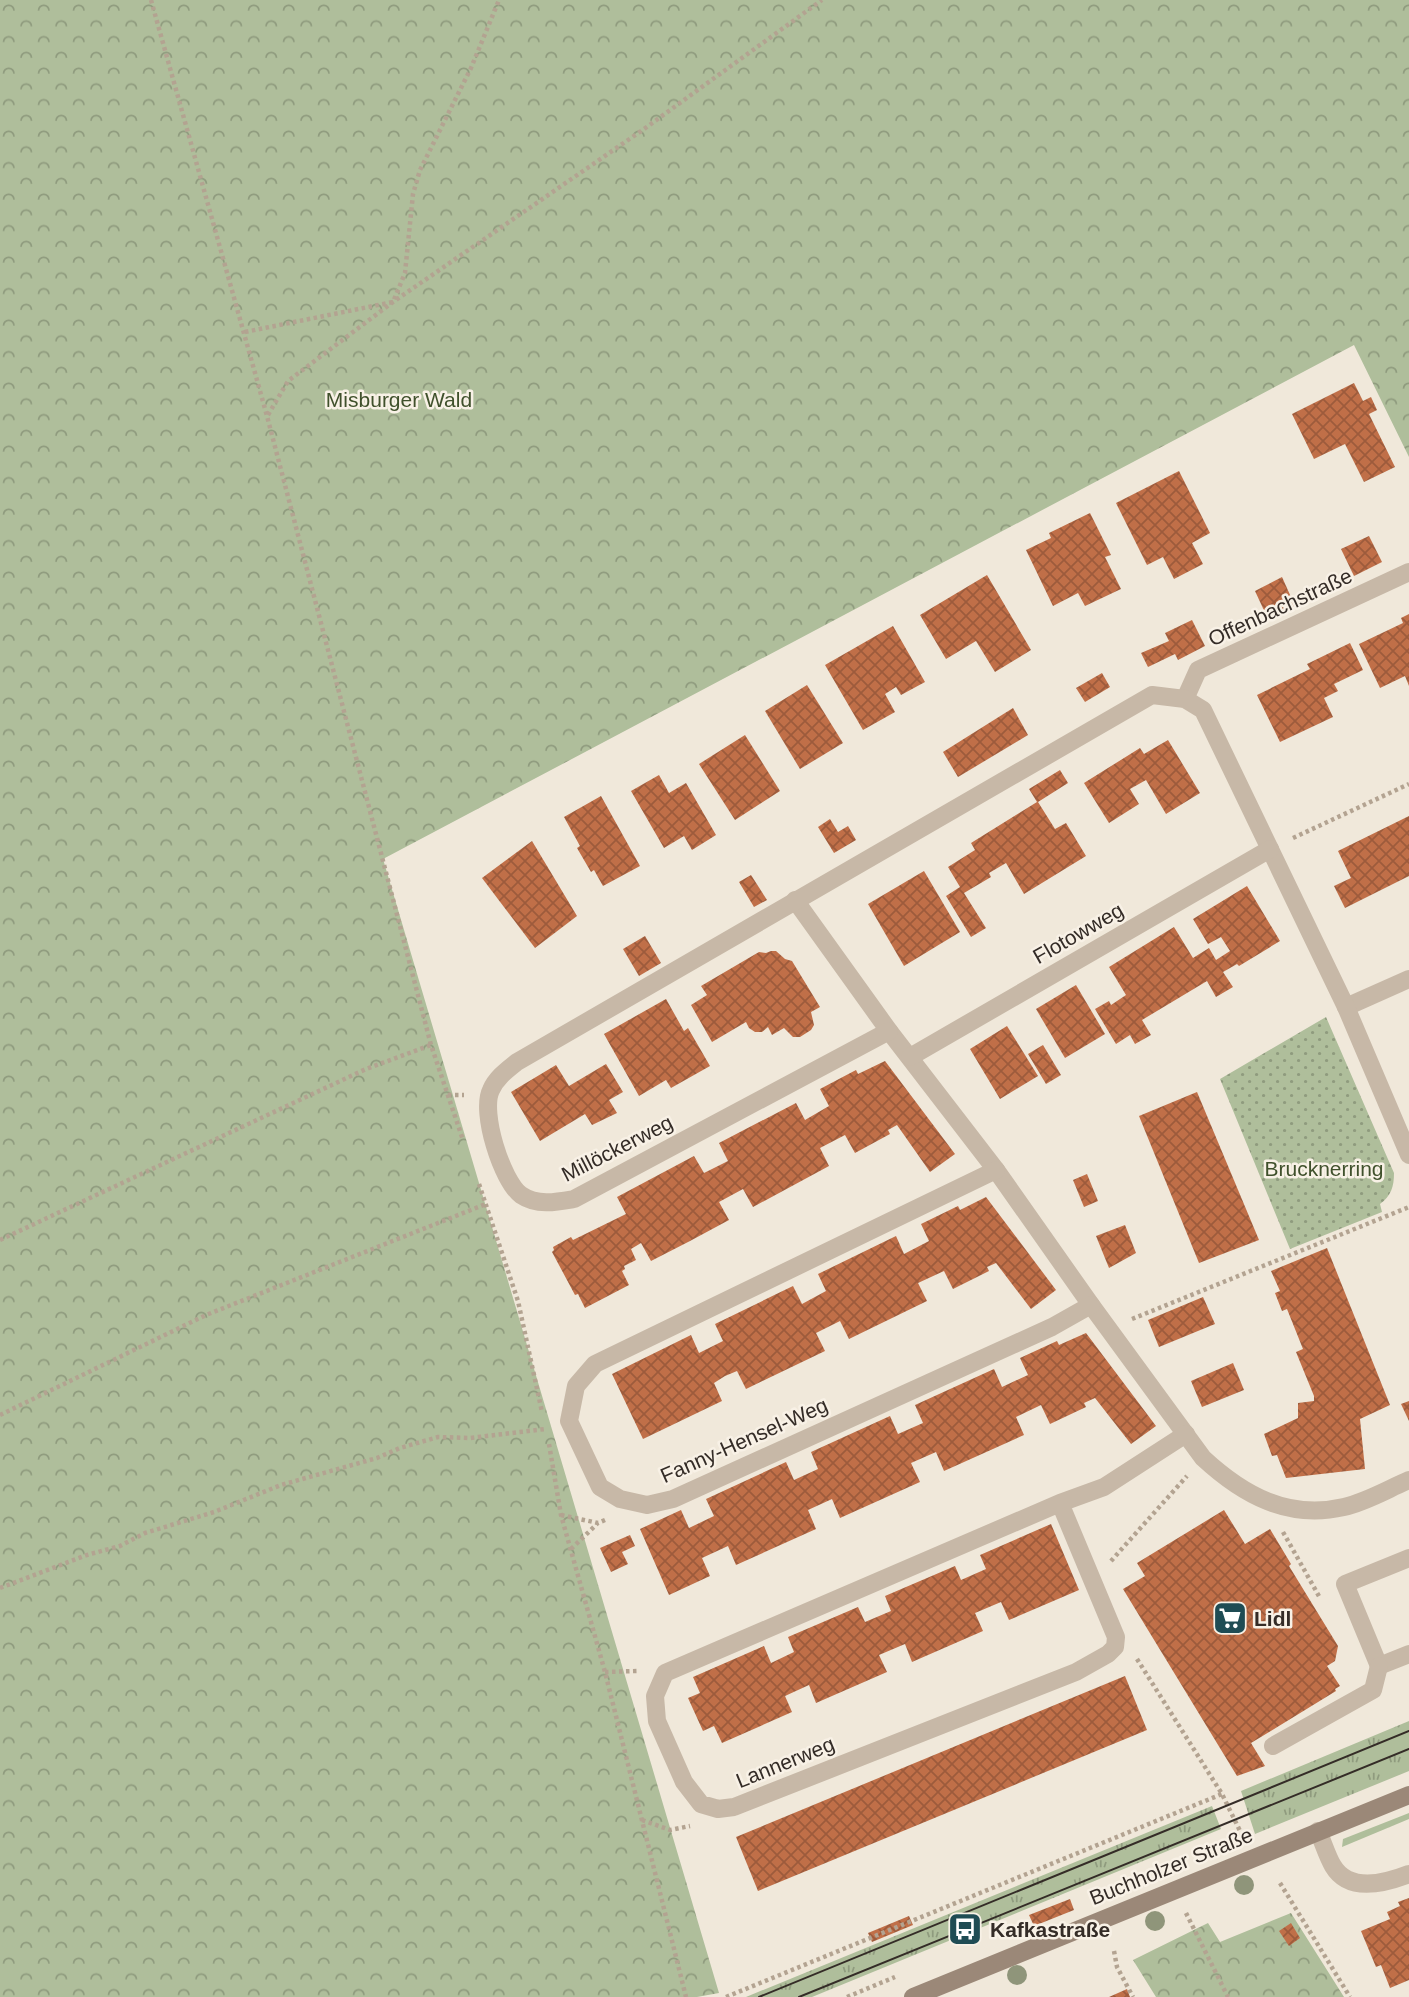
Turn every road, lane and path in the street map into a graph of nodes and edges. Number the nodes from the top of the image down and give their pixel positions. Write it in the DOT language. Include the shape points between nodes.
graph roads {
  1 [pos="151,0"];
  2 [pos="499,0"];
  3 [pos="822,0"];
  4 [pos="393,302"];
  5 [pos="244,332"];
  6 [pos="267,416"];
  7 [pos="1409,572"];
  8 [pos="1185,699"];
  9 [pos="1409,783"];
  10 [pos="1270,849"];
  11 [pos="795,900"];
  12 [pos="1409,979"];
  13 [pos="1346,1007"];
  14 [pos="889,1031"];
  15 [pos="431,1045"];
  16 [pos="910,1057"];
  17 [pos="465,1143"];
  18 [pos="1409,1155"];
  19 [pos="996,1170"];
  20 [pos="477,1180"];
  21 [pos="486,1204"];
  22 [pos="1409,1207"];
  23 [pos="0,1240"];
  24 [pos="1091,1305"];
  25 [pos="1108,1328"];
  26 [pos="0,1415"];
  27 [pos="546,1429"];
  28 [pos="1186,1434"];
  29 [pos="1196,1466"];
  30 [pos="1409,1480"];
  31 [pos="1060,1503"];
  32 [pos="597,1523"];
  33 [pos="571,1549"];
  34 [pos="1409,1558"];
  35 [pos="1092,1583"];
  36 [pos="0,1588"];
  37 [pos="1115,1647"];
  38 [pos="1409,1654"];
  39 [pos="1379,1666"];
  40 [pos="1273,1746"];
  41 [pos="1222,1794"];
  42 [pos="1409,1795"];
  43 [pos="701,1804"];
  44 [pos="642,1820"];
  45 [pos="1318,1831"];
  46 [pos="1242,1836"];
  47 [pos="1409,1874"];
  48 [pos="1280,1883"];
  49 [pos="1189,1920"];
  50 [pos="1114,1951"];
  51 [pos="686,1997"];
  52 [pos="726,1997"];
  53 [pos="912,1997"];
  54 [pos="1133,1997"];
  55 [pos="1227,1997"];
  56 [pos="1350,1997"];
  1 -- 5 [label="path"];
  2 -- 4 [label="path" via="471,68 419,170 405,273"];
  3 -- 4 [label="path"];
  4 -- 5 [label="path"];
  4 -- 6 [label="path" via="288,381"];
  5 -- 6 [label="path"];
  6 -- 15 [label="path"];
  7 -- 8 [label="street, Offenbachstraße" via="1198,670"];
  8 -- 10 [label="street" via="1203,710"];
  8 -- 11 [label="street" via="1152,695"];
  9 -- 10 [label="path"];
  10 -- 13 [label="street"];
  10 -- 16 [label="street, Flotowweg"];
  11 -- 14 [label="street"];
  11 -- 14 [label="street, Millöckerweg" via="517,1062 499,1078 489,1094 488,1112 509,1182 534,1201 574,1199"];
  12 -- 13 [label="street"];
  13 -- 18 [label="street"];
  14 -- 16 [label="street"];
  15 -- 17 [label="path"];
  15 -- 23 [label="path" via="366,1069"];
  16 -- 19 [label="street"];
  19 -- 24 [label="street"];
  19 -- 24 [label="street, Fanny-Hensel-Weg" via="595,1364 576,1386 569,1421 600,1487 620,1499 647,1505 673,1499 1052,1327"];
  20 -- 21 [label="path"];
  21 -- 26 [label="path" via="206,1315"];
  21 -- 27 [label="path" via="519,1301"];
  22 -- 25 [label="path"];
  24 -- 25 [label="street"];
  25 -- 28 [label="street"];
  27 -- 33 [label="path"];
  27 -- 36 [label="path" via="438,1437 400,1448 281,1485"];
  28 -- 30 [label="street" via="1225,1479 1252,1496 1285,1507 1311,1511 1345,1507"];
  28 -- 31 [label="street" via="1104,1487"];
  29 -- 35 [label="path"];
  31 -- 35 [label="street"];
  31 -- 43 [label="street" via="664,1673 655,1696 657,1721 684,1782"];
  32 -- 33 [label="path"];
  33 -- 44 [label="path"];
  34 -- 39 [label="street" via="1345,1584"];
  35 -- 37 [label="street" via="1116,1637"];
  37 -- 41 [label="path" via="1132,1651"];
  37 -- 43 [label="street, Lannerweg" via="1076,1672 734,1807"];
  38 -- 39 [label="street"];
  39 -- 40 [label="street" via="1373,1690"];
  41 -- 46 [label="path"];
  41 -- 52 [label="path"];
  42 -- 45 [label="main road, Buchholzer Straße"];
  43 -- 44 [label="path" via="691,1826 670,1830"];
  44 -- 51 [label="path"];
  45 -- 47 [label="street" via="1334,1868 1343,1877 1371,1884"];
  45 -- 53 [label="main road, Buchholzer Straße"];
  48 -- 56 [label="path"];
  49 -- 55 [label="path"];
  50 -- 54 [label="path"];
}
